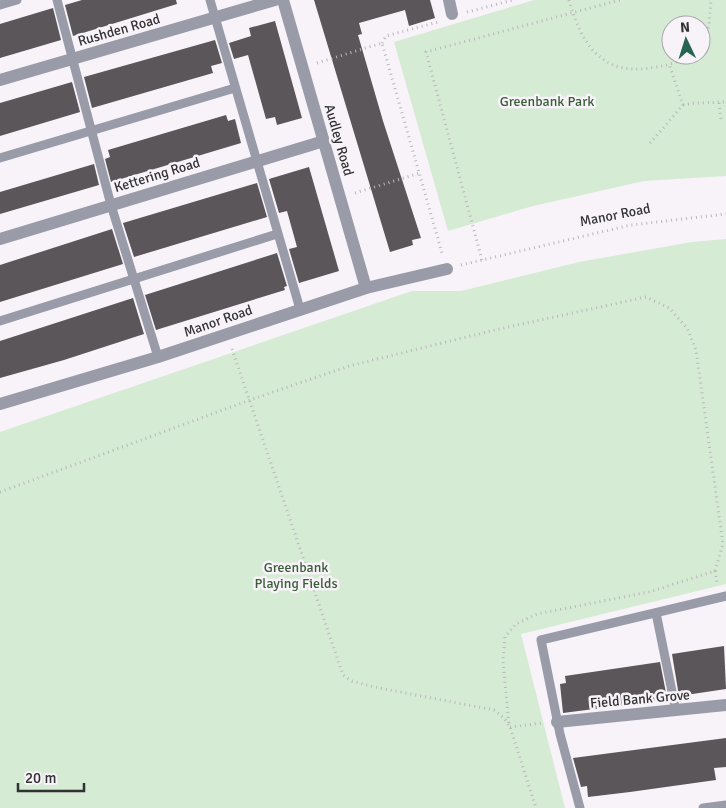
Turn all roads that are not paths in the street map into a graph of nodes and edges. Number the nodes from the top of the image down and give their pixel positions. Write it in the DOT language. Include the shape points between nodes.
graph roads {
  1 [pos="17,0"];
  2 [pos="57,0"];
  3 [pos="210,0"];
  4 [pos="275,0"];
  5 [pos="283,0"];
  6 [pos="448,0"];
  7 [pos="0,5"];
  8 [pos="452,14"];
  9 [pos="215,18"];
  10 [pos="73,59"];
  11 [pos="0,80"];
  12 [pos="235,88"];
  13 [pos="92,130"];
  14 [pos="324,141"];
  15 [pos="0,158"];
  16 [pos="256,161"];
  17 [pos="111,205"];
  18 [pos="277,234"];
  19 [pos="0,239"];
  20 [pos="447,269"];
  21 [pos="135,280"];
  22 [pos="366,288"];
  23 [pos="300,309"];
  24 [pos="0,321"];
  25 [pos="158,357"];
  26 [pos="0,403"];
  27 [pos="726,596"];
  28 [pos="656,613"];
  29 [pos="726,706"];
  30 [pos="676,711"];
  31 [pos="557,722"];
  32 [pos="726,805"];
  33 [pos="580,808"];
  34 [pos="703,808"];
  1 -- 7 [label="lane"];
  2 -- 10 [label="lane"];
  3 -- 9 [label="lane"];
  4 -- 9 [label="street, Rushden Road"];
  5 -- 14 [label="street, Audley Road"];
  6 -- 8 [label="street"];
  9 -- 10 [label="street, Rushden Road"];
  9 -- 12 [label="lane"];
  10 -- 11 [label="street, Rushden Road"];
  10 -- 13 [label="lane"];
  12 -- 13 [label="lane"];
  12 -- 16 [label="lane"];
  13 -- 15 [label="lane"];
  13 -- 17 [label="lane"];
  14 -- 16 [label="street, Kettering Road"];
  14 -- 22 [label="street, Audley Road"];
  16 -- 17 [label="street, Kettering Road"];
  16 -- 18 [label="lane"];
  17 -- 19 [label="street, Kettering Road"];
  17 -- 21 [label="lane"];
  18 -- 21 [label="lane"];
  18 -- 23 [label="lane"];
  20 -- 22 [label="street, Manor Road"];
  21 -- 24 [label="lane"];
  21 -- 25 [label="lane"];
  22 -- 23 [label="street, Manor Road"];
  23 -- 25 [label="street, Manor Road"];
  25 -- 26 [label="street, Manor Road"];
  27 -- 28 [label="lane"];
  28 -- 30 [label="lane"];
  28 -- 31 [label="lane" via="542,640"];
  29 -- 30 [label="street, Field Bank Grove"];
  30 -- 31 [label="street, Field Bank Grove"];
  31 -- 33 [label="lane"];
  32 -- 34 [label="lane"];
}
